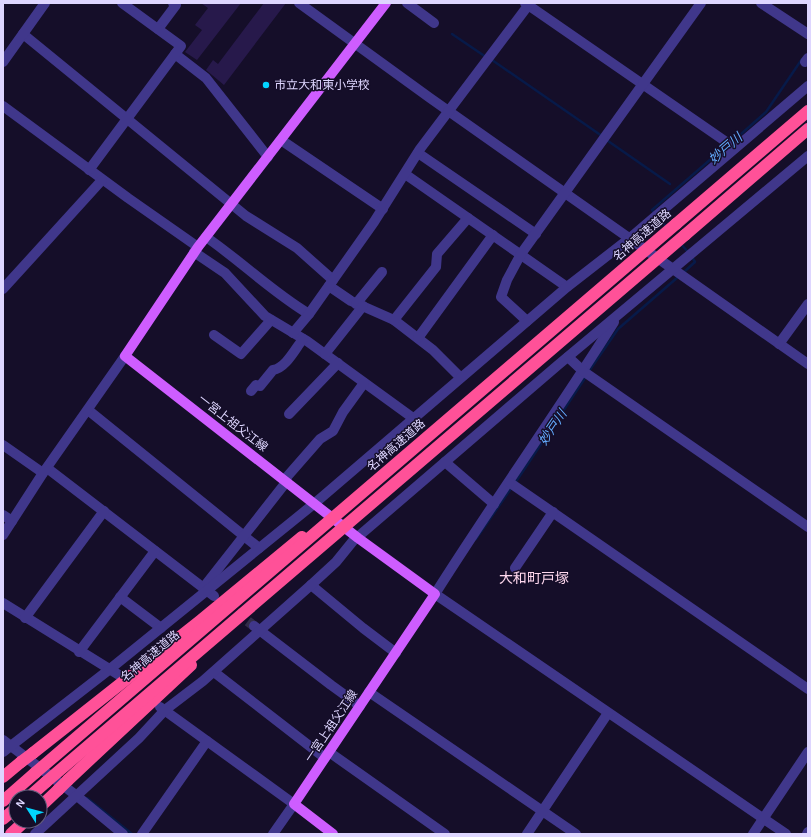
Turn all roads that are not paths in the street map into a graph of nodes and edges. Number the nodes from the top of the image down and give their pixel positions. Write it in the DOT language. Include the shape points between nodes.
graph roads {
  1 [pos="45,3"];
  2 [pos="122,3"];
  3 [pos="173,3"];
  4 [pos="299,3"];
  5 [pos="386,3"];
  6 [pos="407,3"];
  7 [pos="701,3"];
  8 [pos="761,3"];
  9 [pos="528,4"];
  10 [pos="434,23"];
  11 [pos="158,29"];
  12 [pos="23,34"];
  13 [pos="808,34"];
  14 [pos="355,45"];
  15 [pos="175,54"];
  16 [pos="3,62"];
  17 [pos="644,84"];
  18 [pos="808,86"];
  19 [pos="3,106"];
  20 [pos="449,111"];
  21 [pos="808,112"];
  22 [pos="127,119"];
  23 [pos="808,129"];
  24 [pos="281,140"];
  25 [pos="731,145"];
  26 [pos="418,152"];
  27 [pos="808,156"];
  28 [pos="268,157"];
  29 [pos="89,170"];
  30 [pos="405,174"];
  31 [pos="102,180"];
  32 [pos="565,194"];
  33 [pos="231,204"];
  34 [pos="383,209"];
  35 [pos="468,218"];
  36 [pos="536,234"];
  37 [pos="493,235"];
  38 [pos="206,237"];
  39 [pos="630,238"];
  40 [pos="196,250"];
  41 [pos="521,254"];
  42 [pos="673,270"];
  43 [pos="382,272"];
  44 [pos="331,283"];
  45 [pos="567,287"];
  46 [pos="3,289"];
  47 [pos="808,304"];
  48 [pos="360,305"];
  49 [pos="576,310"];
  50 [pos="309,314"];
  51 [pos="619,314"];
  52 [pos="271,320"];
  53 [pos="394,320"];
  54 [pos="586,320"];
  55 [pos="527,321"];
  56 [pos="293,333"];
  57 [pos="214,335"];
  58 [pos="418,338"];
  59 [pos="303,339"];
  60 [pos="778,344"];
  61 [pos="325,354"];
  62 [pos="125,356"];
  63 [pos="568,357"];
  64 [pos="338,363"];
  65 [pos="808,364"];
  66 [pos="586,373"];
  67 [pos="460,377"];
  68 [pos="364,383"];
  69 [pos="251,391"];
  70 [pos="88,410"];
  71 [pos="289,414"];
  72 [pos="413,418"];
  73 [pos="3,445"];
  74 [pos="445,462"];
  75 [pos="45,470"];
  76 [pos="286,480"];
  77 [pos="512,484"];
  78 [pos="316,503"];
  79 [pos="494,504"];
  80 [pos="104,511"];
  81 [pos="553,512"];
  82 [pos="3,515"];
  83 [pos="12,521"];
  84 [pos="808,527"];
  85 [pos="3,534"];
  86 [pos="244,535"];
  87 [pos="358,538"];
  88 [pos="259,548"];
  89 [pos="155,551"];
  90 [pos="515,568"];
  91 [pos="311,585"];
  92 [pos="208,592"];
  93 [pos="435,594"];
  94 [pos="120,597"];
  95 [pos="3,603"];
  96 [pos="25,618"];
  97 [pos="161,628"];
  98 [pos="257,628"];
  99 [pos="79,652"];
  100 [pos="396,652"];
  101 [pos="115,672"];
  102 [pos="214,672"];
  103 [pos="808,689"];
  104 [pos="369,692"];
  105 [pos="360,706"];
  106 [pos="162,708"];
  107 [pos="608,713"];
  108 [pos="207,741"];
  109 [pos="6,746"];
  110 [pos="808,752"];
  111 [pos="327,755"];
  112 [pos="3,777"];
  113 [pos="38,789"];
  114 [pos="77,796"];
  115 [pos="48,799"];
  116 [pos="3,801"];
  117 [pos="294,804"];
  118 [pos="542,811"];
  119 [pos="763,818"];
  120 [pos="35,834"];
  121 [pos="123,834"];
  122 [pos="142,834"];
  123 [pos="273,834"];
  124 [pos="333,834"];
  125 [pos="445,834"];
  126 [pos="527,834"];
  127 [pos="576,834"];
  128 [pos="753,834"];
  129 [pos="786,834"];
  1 -- 12 [label="street"];
  2 -- 11 [label="street"];
  3 -- 11 [label="street" via="176,5"];
  4 -- 14 [label="street"];
  5 -- 14 [label="main road"];
  6 -- 10 [label="street"];
  7 -- 17 [label="street"];
  8 -- 13 [label="street"];
  9 -- 17 [label="street"];
  9 -- 20 [label="street"];
  11 -- 15 [label="street" via="181,46"];
  12 -- 16 [label="street"];
  12 -- 22 [label="street"];
  14 -- 20 [label="street"];
  14 -- 24 [label="main road"];
  15 -- 22 [label="street"];
  15 -- 28 [label="street" via="206,78"];
  17 -- 25 [label="street"];
  17 -- 32 [label="street"];
  18 -- 25 [label="street"];
  19 -- 29 [label="street"];
  20 -- 26 [label="street"];
  20 -- 32 [label="street"];
  21 -- 49 [label="highway, 名神高速道路, bridge"];
  22 -- 29 [label="street"];
  22 -- 33 [label="street"];
  23 -- 54 [label="highway, bridge"];
  24 -- 28 [label="main road"];
  24 -- 34 [label="street"];
  25 -- 39 [label="street"];
  26 -- 30 [label="street"];
  26 -- 36 [label="street"];
  27 -- 42 [label="street"];
  28 -- 33 [label="main road"];
  29 -- 31 [label="street"];
  30 -- 34 [label="street"];
  30 -- 35 [label="street"];
  31 -- 40 [label="street"];
  31 -- 46 [label="street"];
  32 -- 36 [label="street"];
  32 -- 39 [label="street"];
  33 -- 38 [label="main road"];
  33 -- 44 [label="street" via="296,248"];
  34 -- 44 [label="street"];
  35 -- 37 [label="street"];
  35 -- 53 [label="street" via="437,254 436,267"];
  36 -- 41 [label="street"];
  37 -- 41 [label="street"];
  37 -- 58 [label="street"];
  38 -- 40 [label="main road"];
  38 -- 50 [label="street" via="288,301"];
  39 -- 42 [label="street"];
  39 -- 45 [label="street"];
  40 -- 52 [label="street" via="224,273 254,307"];
  40 -- 62 [label="main road"];
  41 -- 45 [label="street"];
  41 -- 55 [label="street" via="501,297"];
  42 -- 51 [label="street"];
  42 -- 60 [label="street"];
  43 -- 48 [label="street"];
  44 -- 48 [label="street"];
  44 -- 50 [label="street"];
  45 -- 55 [label="street"];
  47 -- 60 [label="street"];
  48 -- 53 [label="street"];
  48 -- 61 [label="street"];
  49 -- 112 [label="highway, bridge" via="200,621"];
  49 -- 116 [label="highway, 名神高速道路, bridge"];
  50 -- 56 [label="street"];
  51 -- 63 [label="street"];
  51 -- 66 [label="street"];
  52 -- 56 [label="street"];
  52 -- 57 [label="street" via="241,354"];
  53 -- 58 [label="street"];
  54 -- 113 [label="highway, bridge"];
  54 -- 115 [label="highway, bridge" via="512,390 191,665"];
  55 -- 67 [label="street"];
  56 -- 59 [label="street"];
  58 -- 67 [label="street"];
  59 -- 61 [label="street"];
  59 -- 69 [label="street" via="285,363 273,370 260,386 256,385"];
  60 -- 65 [label="street"];
  61 -- 64 [label="street"];
  62 -- 70 [label="street"];
  62 -- 76 [label="main road, 一宮上祖父江線"];
  63 -- 66 [label="street"];
  63 -- 74 [label="street"];
  64 -- 68 [label="street"];
  64 -- 71 [label="street"];
  66 -- 77 [label="street"];
  66 -- 84 [label="street"];
  67 -- 72 [label="street"];
  68 -- 72 [label="street"];
  68 -- 76 [label="street" via="333,431 320,439"];
  70 -- 75 [label="street"];
  70 -- 86 [label="street"];
  72 -- 78 [label="street"];
  73 -- 75 [label="street"];
  74 -- 79 [label="street"];
  74 -- 87 [label="street"];
  75 -- 80 [label="street"];
  75 -- 83 [label="street"];
  76 -- 78 [label="main road, 一宮上祖父江線"];
  76 -- 86 [label="street"];
  77 -- 79 [label="street"];
  77 -- 81 [label="street"];
  78 -- 87 [label="main road, 一宮上祖父江線"];
  78 -- 88 [label="street"];
  79 -- 93 [label="street"];
  80 -- 89 [label="street"];
  80 -- 96 [label="street"];
  81 -- 90 [label="street"];
  81 -- 103 [label="street"];
  82 -- 83 [label="street"];
  83 -- 85 [label="street"];
  86 -- 88 [label="street"];
  86 -- 92 [label="street"];
  87 -- 91 [label="street"];
  87 -- 93 [label="main road, 一宮上祖父江線"];
  88 -- 92 [label="street"];
  89 -- 92 [label="street"];
  89 -- 94 [label="street"];
  91 -- 98 [label="street"];
  91 -- 100 [label="street"];
  92 -- 97 [label="street"];
  93 -- 100 [label="main road, 一宮上祖父江線"];
  93 -- 107 [label="street"];
  94 -- 97 [label="street"];
  94 -- 99 [label="street"];
  95 -- 96 [label="street"];
  96 -- 99 [label="street"];
  97 -- 101 [label="street"];
  98 -- 102 [label="street"];
  98 -- 105 [label="street"];
  99 -- 101 [label="street"];
  100 -- 104 [label="main road, 一宮上祖父江線"];
  101 -- 109 [label="street"];
  102 -- 106 [label="street"];
  102 -- 111 [label="street"];
  104 -- 105 [label="main road, 一宮上祖父江線"];
  104 -- 118 [label="street"];
  105 -- 111 [label="main road, 一宮上祖父江線"];
  106 -- 108 [label="street"];
  106 -- 114 [label="street" via="140,738"];
  107 -- 118 [label="street"];
  107 -- 119 [label="street"];
  108 -- 117 [label="street"];
  108 -- 122 [label="street"];
  109 -- 114 [label="street"];
  110 -- 119 [label="street"];
  111 -- 117 [label="main road, 一宮上祖父江線"];
  111 -- 125 [label="street"];
  114 -- 120 [label="street"];
  114 -- 121 [label="street"];
  117 -- 123 [label="street"];
  117 -- 124 [label="main road"];
  118 -- 126 [label="street"];
  118 -- 127 [label="street"];
  119 -- 128 [label="street"];
  119 -- 129 [label="street"];
}
